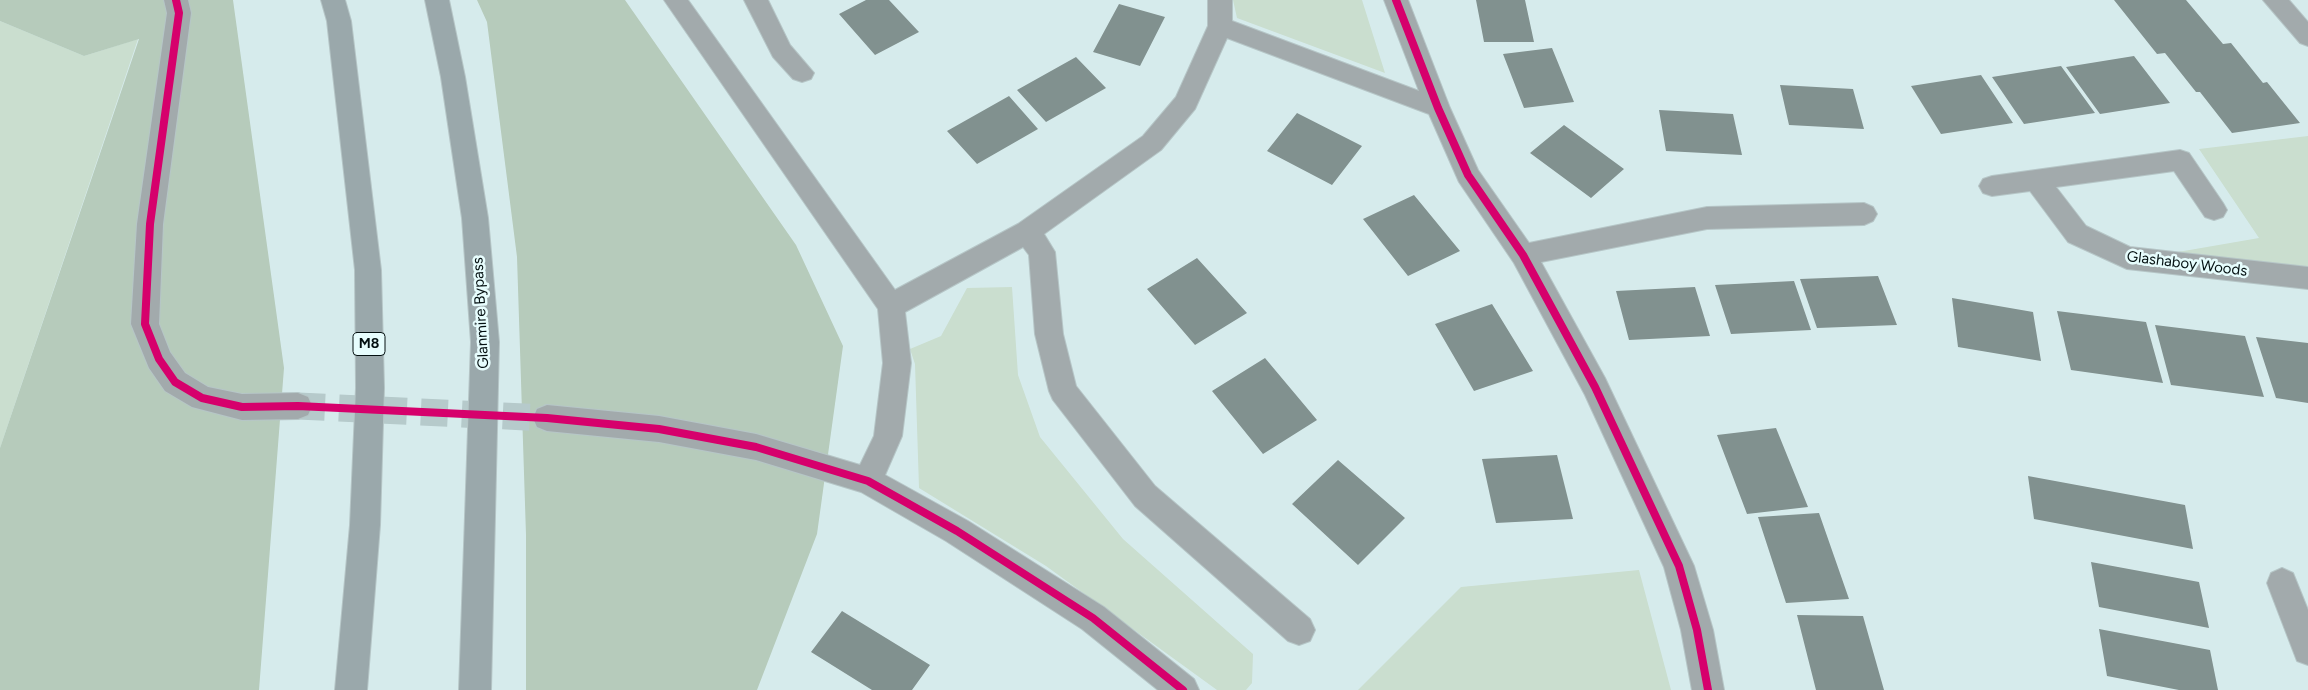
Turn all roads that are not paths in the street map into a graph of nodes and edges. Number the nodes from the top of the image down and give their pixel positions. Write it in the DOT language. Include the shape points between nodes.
graph roads {
  1 [pos="176,0"];
  2 [pos="333,0"];
  3 [pos="437,0"];
  4 [pos="676,0"];
  5 [pos="756,0"];
  6 [pos="1220,0"];
  7 [pos="1396,0"];
  8 [pos="2276,0"];
  9 [pos="1220,26"];
  10 [pos="2308,37"];
  11 [pos="802,73"];
  12 [pos="1438,108"];
  13 [pos="2036,180"];
  14 [pos="1992,186"];
  15 [pos="2214,210"];
  16 [pos="1864,214"];
  17 [pos="1027,232"];
  18 [pos="1523,255"];
  19 [pos="2308,278"];
  20 [pos="891,306"];
  21 [pos="298,406"];
  22 [pos="547,418"];
  23 [pos="868,481"];
  24 [pos="2282,582"];
  25 [pos="1299,630"];
  26 [pos="2308,650"];
  27 [pos="351,690"];
  28 [pos="475,690"];
  29 [pos="1183,690"];
  30 [pos="1708,690"];
  1 -- 21 [label="street" via="179,13 150,224 145,324 159,358 175,382 202,398 242,407"];
  2 -- 27 [label="highway, M8" via="368,270 370,388 365,525"];
  3 -- 28 [label="highway, Glanmire Bypass" via="453,77 474,218 485,342"];
  4 -- 20 [label="street"];
  5 -- 11 [label="street" via="781,51"];
  6 -- 9 [label="street"];
  7 -- 12 [label="street"];
  8 -- 10 [label="street"];
  9 -- 12 [label="street"];
  9 -- 17 [label="street" via="1186,102 1152,143"];
  12 -- 18 [label="street" via="1468,175"];
  13 -- 14 [label="street"];
  13 -- 15 [label="street" via="2180,160"];
  13 -- 19 [label="street, Glashaboy Woods" via="2077,234 2126,258"];
  16 -- 18 [label="street" via="1707,218"];
  17 -- 20 [label="street"];
  17 -- 25 [label="street" via="1042,252 1049,334 1063,391 1144,496"];
  18 -- 30 [label="street" via="1596,387 1679,566 1697,630"];
  20 -- 23 [label="street" via="898,363 888,436"];
  22 -- 23 [label="street" via="659,430 756,447"];
  23 -- 29 [label="street" via="957,530 1085,613"];
  24 -- 26 [label="street"];
}
